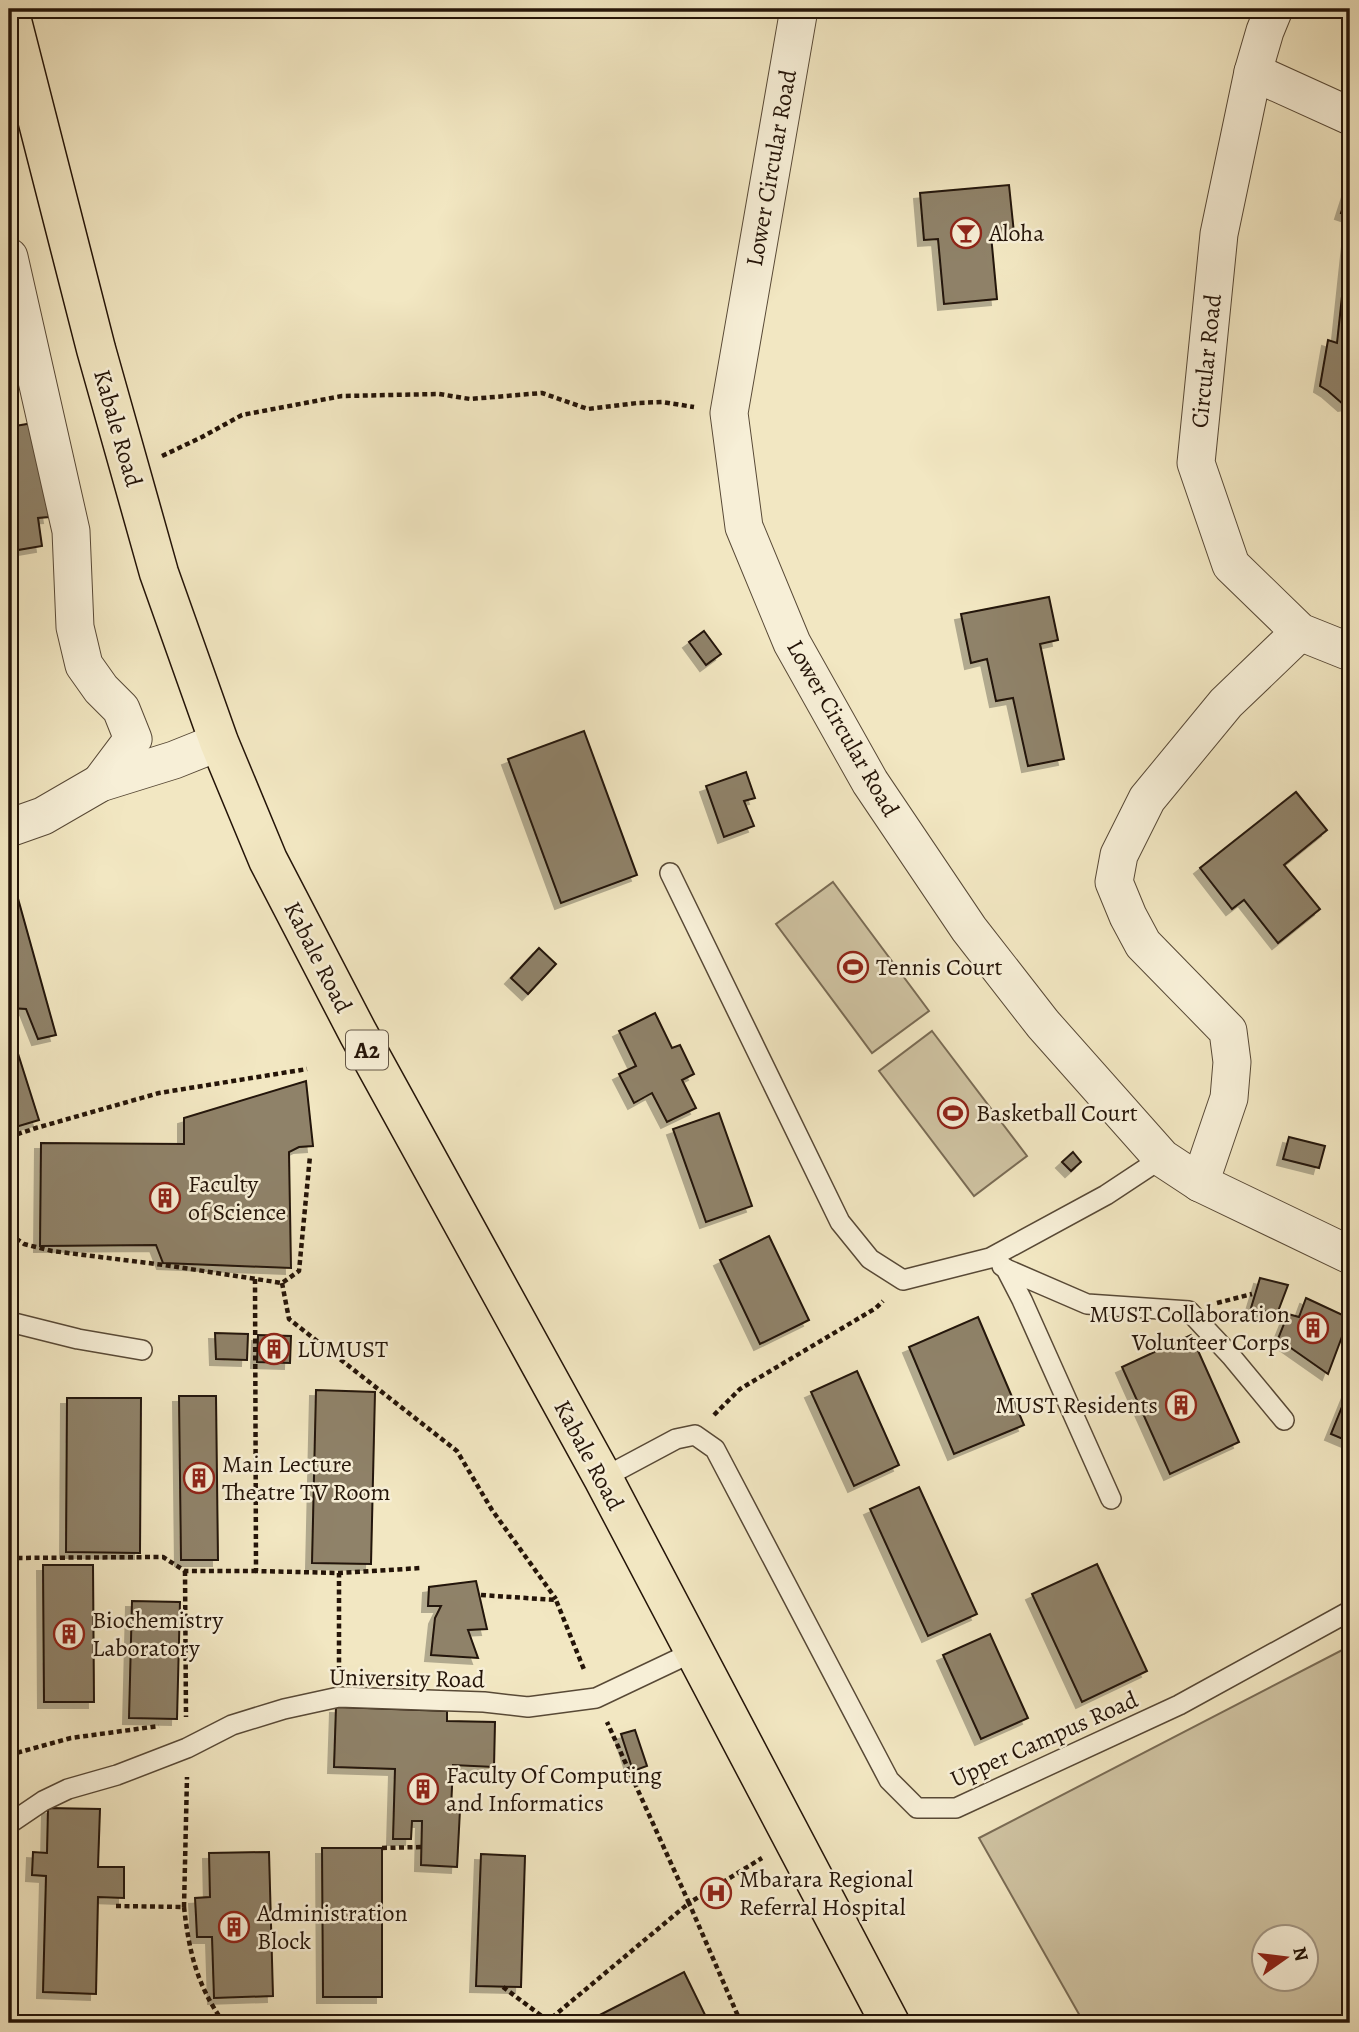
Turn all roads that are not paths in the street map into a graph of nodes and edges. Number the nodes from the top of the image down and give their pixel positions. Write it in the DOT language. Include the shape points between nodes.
graph roads {
  1 [pos="9,9"];
  2 [pos="799,9"];
  3 [pos="1274,9"];
  4 [pos="1253,72"];
  5 [pos="1350,116"];
  6 [pos="9,257"];
  7 [pos="1300,632"];
  8 [pos="1350,652"];
  9 [pos="219,742"];
  10 [pos="100,783"];
  11 [pos="9,828"];
  12 [pos="670,873"];
  13 [pos="1162,1158"];
  14 [pos="1200,1184"];
  15 [pos="1350,1255"];
  16 [pos="998,1263"];
  17 [pos="9,1317"];
  18 [pos="142,1350"];
  19 [pos="1284,1420"];
  20 [pos="603,1478"];
  21 [pos="1111,1499"];
  22 [pos="1350,1611"];
  23 [pos="693,1652"];
  24 [pos="9,1824"];
  25 [pos="890,2023"];
  1 -- 9 [label="main road, Kabale Road / A2" via="159,573"];
  2 -- 13 [label="street, Lower Circular Road" via="729,413 744,527 792,643 870,782 969,929 1043,1024"];
  3 -- 4 [label="street, Circular Road"];
  4 -- 5 [label="street"];
  4 -- 7 [label="street, Circular Road" via="1219,234 1196,463 1231,565"];
  6 -- 10 [label="street" via="71,531 75,627 84,665 121,709 133,739"];
  7 -- 8 [label="street, Circular Road"];
  7 -- 14 [label="street" via="1226,703 1147,799 1119,855 1114,882 1143,944 1228,1031 1232,1062 1228,1098"];
  9 -- 10 [label="street"];
  9 -- 20 [label="main road, Kabale Road / A2" via="268,860 358,1033"];
  10 -- 11 [label="street" via="43,816"];
  12 -- 16 [label="lane" via="839,1222 870,1259 903,1280"];
  13 -- 14 [label="street, Lower Circular Road"];
  13 -- 16 [label="lane"];
  14 -- 15 [label="street, Lower Circular Road"];
  16 -- 19 [label="lane" via="1087,1304 1189,1311"];
  16 -- 21 [label="lane" via="1033,1323"];
  17 -- 18 [label="lane" via="10,1322 33,1328"];
  20 -- 22 [label="lane, Upper Campus Road" via="676,1439 695,1434 715,1449 889,1780 917,1808 956,1808 1179,1705"];
  20 -- 23 [label="main road, Kabale Road / A2"];
  23 -- 24 [label="lane, University Road" via="596,1698 528,1707 339,1697 284,1709 232,1725 117,1775 68,1789"];
  23 -- 25 [label="main road, Kabale Road / A2"];
}
